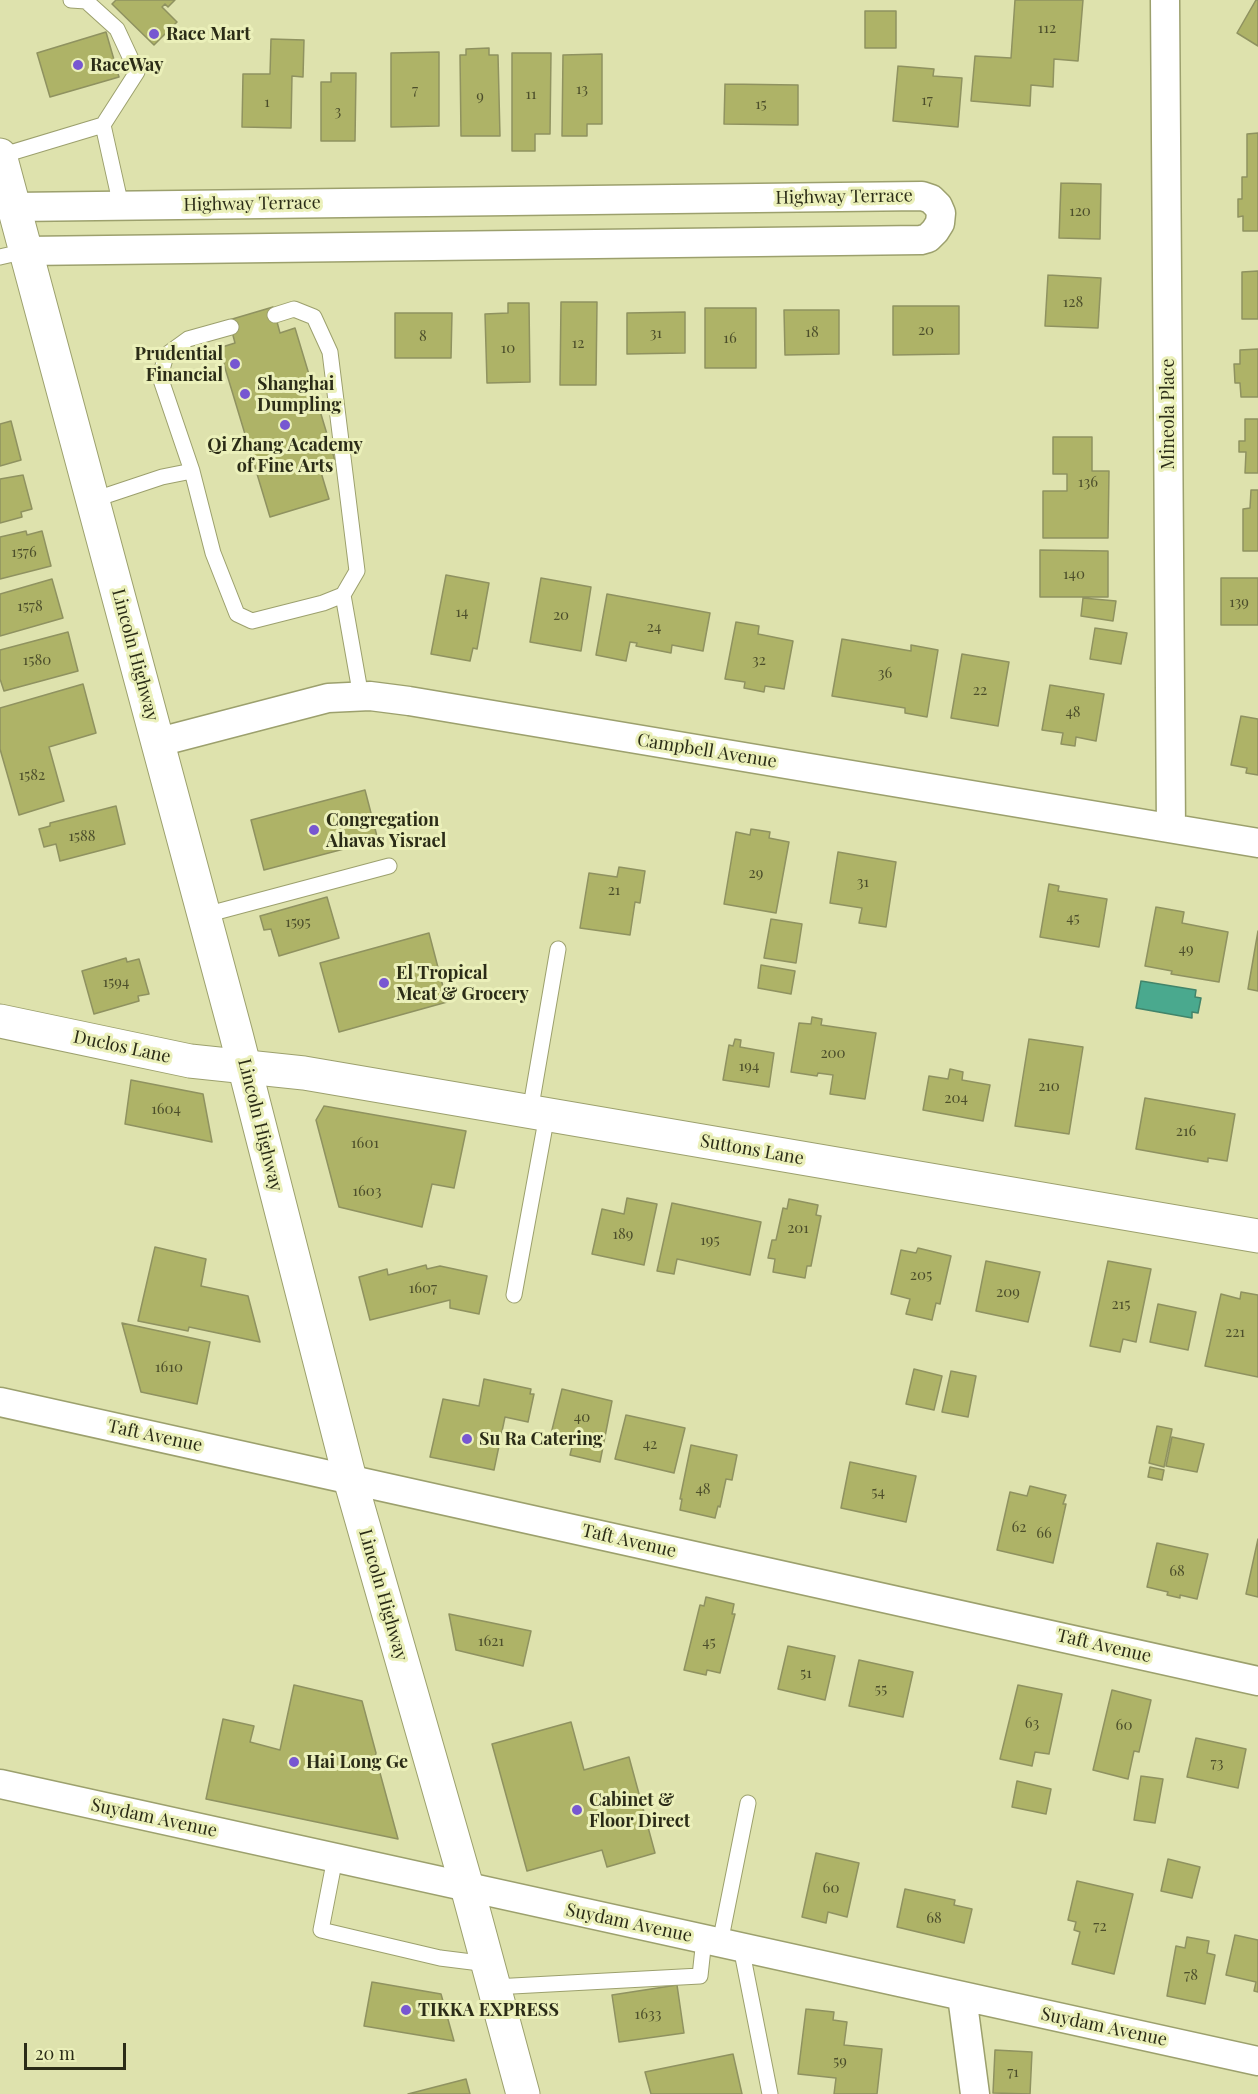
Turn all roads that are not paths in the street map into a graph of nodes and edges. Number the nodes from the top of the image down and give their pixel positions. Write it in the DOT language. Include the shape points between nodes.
graph roads {
  1 [pos="70,0"];
  2 [pos="1165,0"];
  3 [pos="103,125"];
  4 [pos="0,156"];
  5 [pos="490,201"];
  6 [pos="121,206"];
  7 [pos="14,207"];
  8 [pos="492,245"];
  9 [pos="13,254"];
  10 [pos="275,315"];
  11 [pos="231,327"];
  12 [pos="192,471"];
  13 [pos="93,500"];
  14 [pos="343,595"];
  15 [pos="362,697"];
  16 [pos="159,742"];
  17 [pos="1171,828"];
  18 [pos="1258,843"];
  19 [pos="389,866"];
  20 [pos="205,915"];
  21 [pos="558,949"];
  22 [pos="0,1021"];
  23 [pos="245,1067"];
  24 [pos="539,1113"];
  25 [pos="1258,1236"];
  26 [pos="514,1295"];
  27 [pos="0,1402"];
  28 [pos="350,1479"];
  29 [pos="1258,1681"];
  30 [pos="0,1784"];
  31 [pos="748,1803"];
  32 [pos="335,1858"];
  33 [pos="466,1887"];
  34 [pos="722,1943"];
  35 [pos="491,1975"];
  36 [pos="962,1996"];
  37 [pos="1258,2061"];
  38 [pos="523,2094"];
  39 [pos="770,2094"];
  40 [pos="975,2094"];
  1 -- 3 [label="lane" via="86,1 117,29 136,72"];
  2 -- 17 [label="street, Mineola Place"];
  3 -- 4 [label="lane"];
  3 -- 6 [label="lane"];
  4 -- 7 [label="main road, Lincoln Highway"];
  5 -- 6 [label="street, Highway Terrace"];
  5 -- 8 [label="street"];
  5 -- 8 [label="street, Highway Terrace" via="922,196 931,199 941,213 935,231 921,240"];
  6 -- 7 [label="street, Highway Terrace"];
  7 -- 9 [label="main road, Lincoln Highway"];
  8 -- 9 [label="street, Highway Terrace"];
  9 -- 13 [label="main road, Lincoln Highway"];
  10 -- 14 [label="lane" via="294,309 314,317 330,352 357,571"];
  11 -- 12 [label="lane" via="188,339 166,355 160,377"];
  12 -- 13 [label="lane"];
  12 -- 14 [label="lane" via="213,553 237,614 252,621"];
  13 -- 16 [label="main road, Lincoln Highway"];
  14 -- 15 [label="lane"];
  15 -- 16 [label="street, Campbell Avenue" via="328,698"];
  15 -- 17 [label="street, Campbell Avenue" via="421,703"];
  16 -- 20 [label="main road, Lincoln Highway"];
  17 -- 18 [label="street, Campbell Avenue"];
  19 -- 20 [label="lane"];
  20 -- 23 [label="main road, Lincoln Highway"];
  21 -- 24 [label="lane"];
  22 -- 23 [label="main road, Duclos Lane" via="190,1061"];
  23 -- 24 [label="main road, Suttons Lane" via="304,1073"];
  23 -- 28 [label="main road, Lincoln Highway"];
  24 -- 25 [label="main road, Suttons Lane"];
  24 -- 26 [label="lane"];
  27 -- 28 [label="street, Taft Avenue"];
  28 -- 29 [label="street, Taft Avenue"];
  28 -- 33 [label="main road, Lincoln Highway"];
  30 -- 32 [label="street, Suydam Avenue"];
  31 -- 34 [label="lane"];
  32 -- 33 [label="street, Suydam Avenue"];
  32 -- 35 [label="lane" via="321,1930 440,1958"];
  33 -- 34 [label="street, Suydam Avenue"];
  33 -- 35 [label="main road, Lincoln Highway"];
  34 -- 35 [label="lane" via="700,1976"];
  34 -- 36 [label="street, Suydam Avenue"];
  34 -- 39 [label="lane"];
  35 -- 38 [label="main road, Lincoln Highway"];
  36 -- 37 [label="street, Suydam Avenue"];
  36 -- 40 [label="street"];
}
